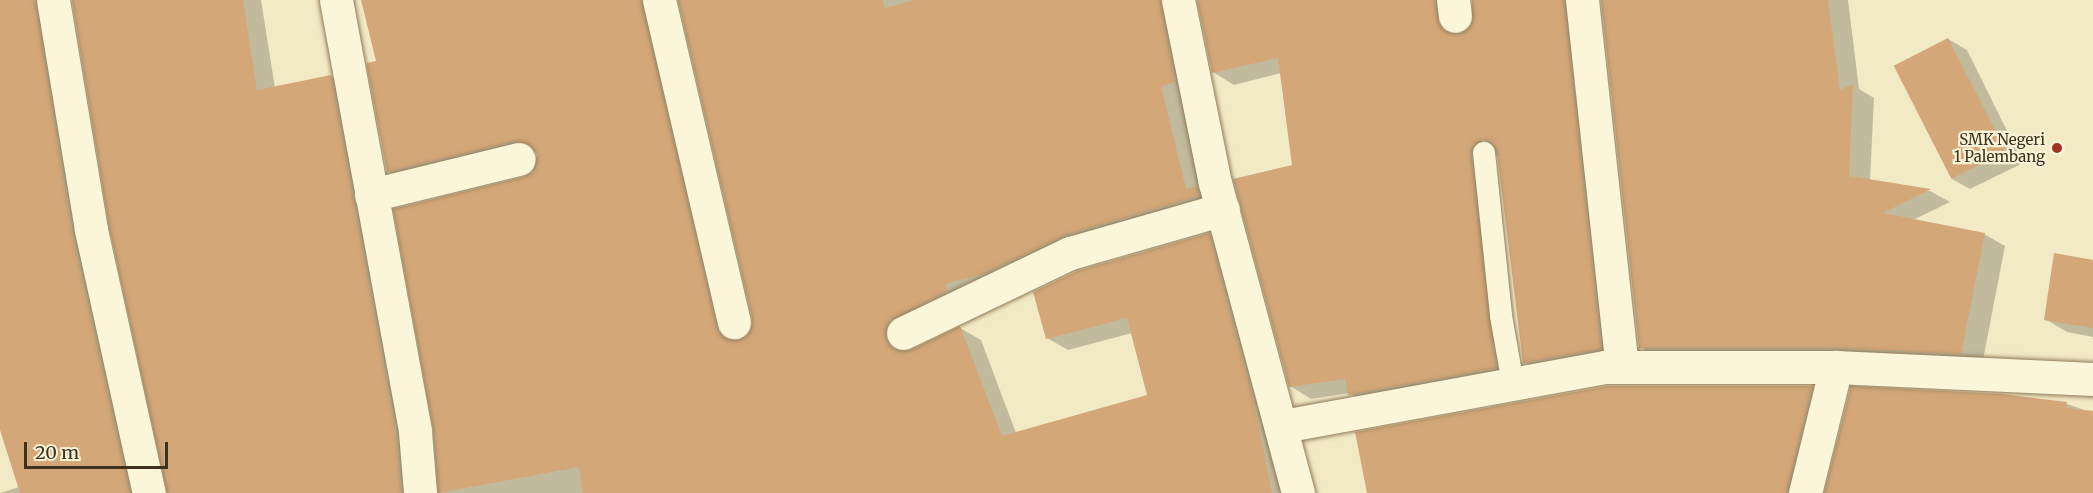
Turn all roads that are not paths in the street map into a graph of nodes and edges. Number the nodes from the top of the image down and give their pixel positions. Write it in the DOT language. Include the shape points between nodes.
graph roads {
  1 [pos="53,0"];
  2 [pos="336,0"];
  3 [pos="659,0"];
  4 [pos="1178,0"];
  5 [pos="1582,0"];
  6 [pos="1484,153"];
  7 [pos="519,159"];
  8 [pos="371,195"];
  9 [pos="1223,209"];
  10 [pos="734,322"];
  11 [pos="903,333"];
  12 [pos="1622,367"];
  13 [pos="1836,367"];
  14 [pos="2093,379"];
  15 [pos="1513,384"];
  16 [pos="1283,426"];
  17 [pos="149,493"];
  18 [pos="420,493"];
  19 [pos="1298,493"];
  20 [pos="1805,493"];
  1 -- 17 [label="street" via="92,230"];
  2 -- 8 [label="street"];
  3 -- 10 [label="street"];
  4 -- 9 [label="street"];
  5 -- 12 [label="street"];
  6 -- 15 [label="lane" via="1501,316"];
  7 -- 8 [label="street"];
  8 -- 18 [label="street" via="415,432"];
  9 -- 11 [label="street" via="1070,253"];
  9 -- 16 [label="street"];
  12 -- 13 [label="street"];
  12 -- 15 [label="street"];
  13 -- 14 [label="street"];
  13 -- 20 [label="street"];
  15 -- 16 [label="street"];
  16 -- 19 [label="street"];
}
